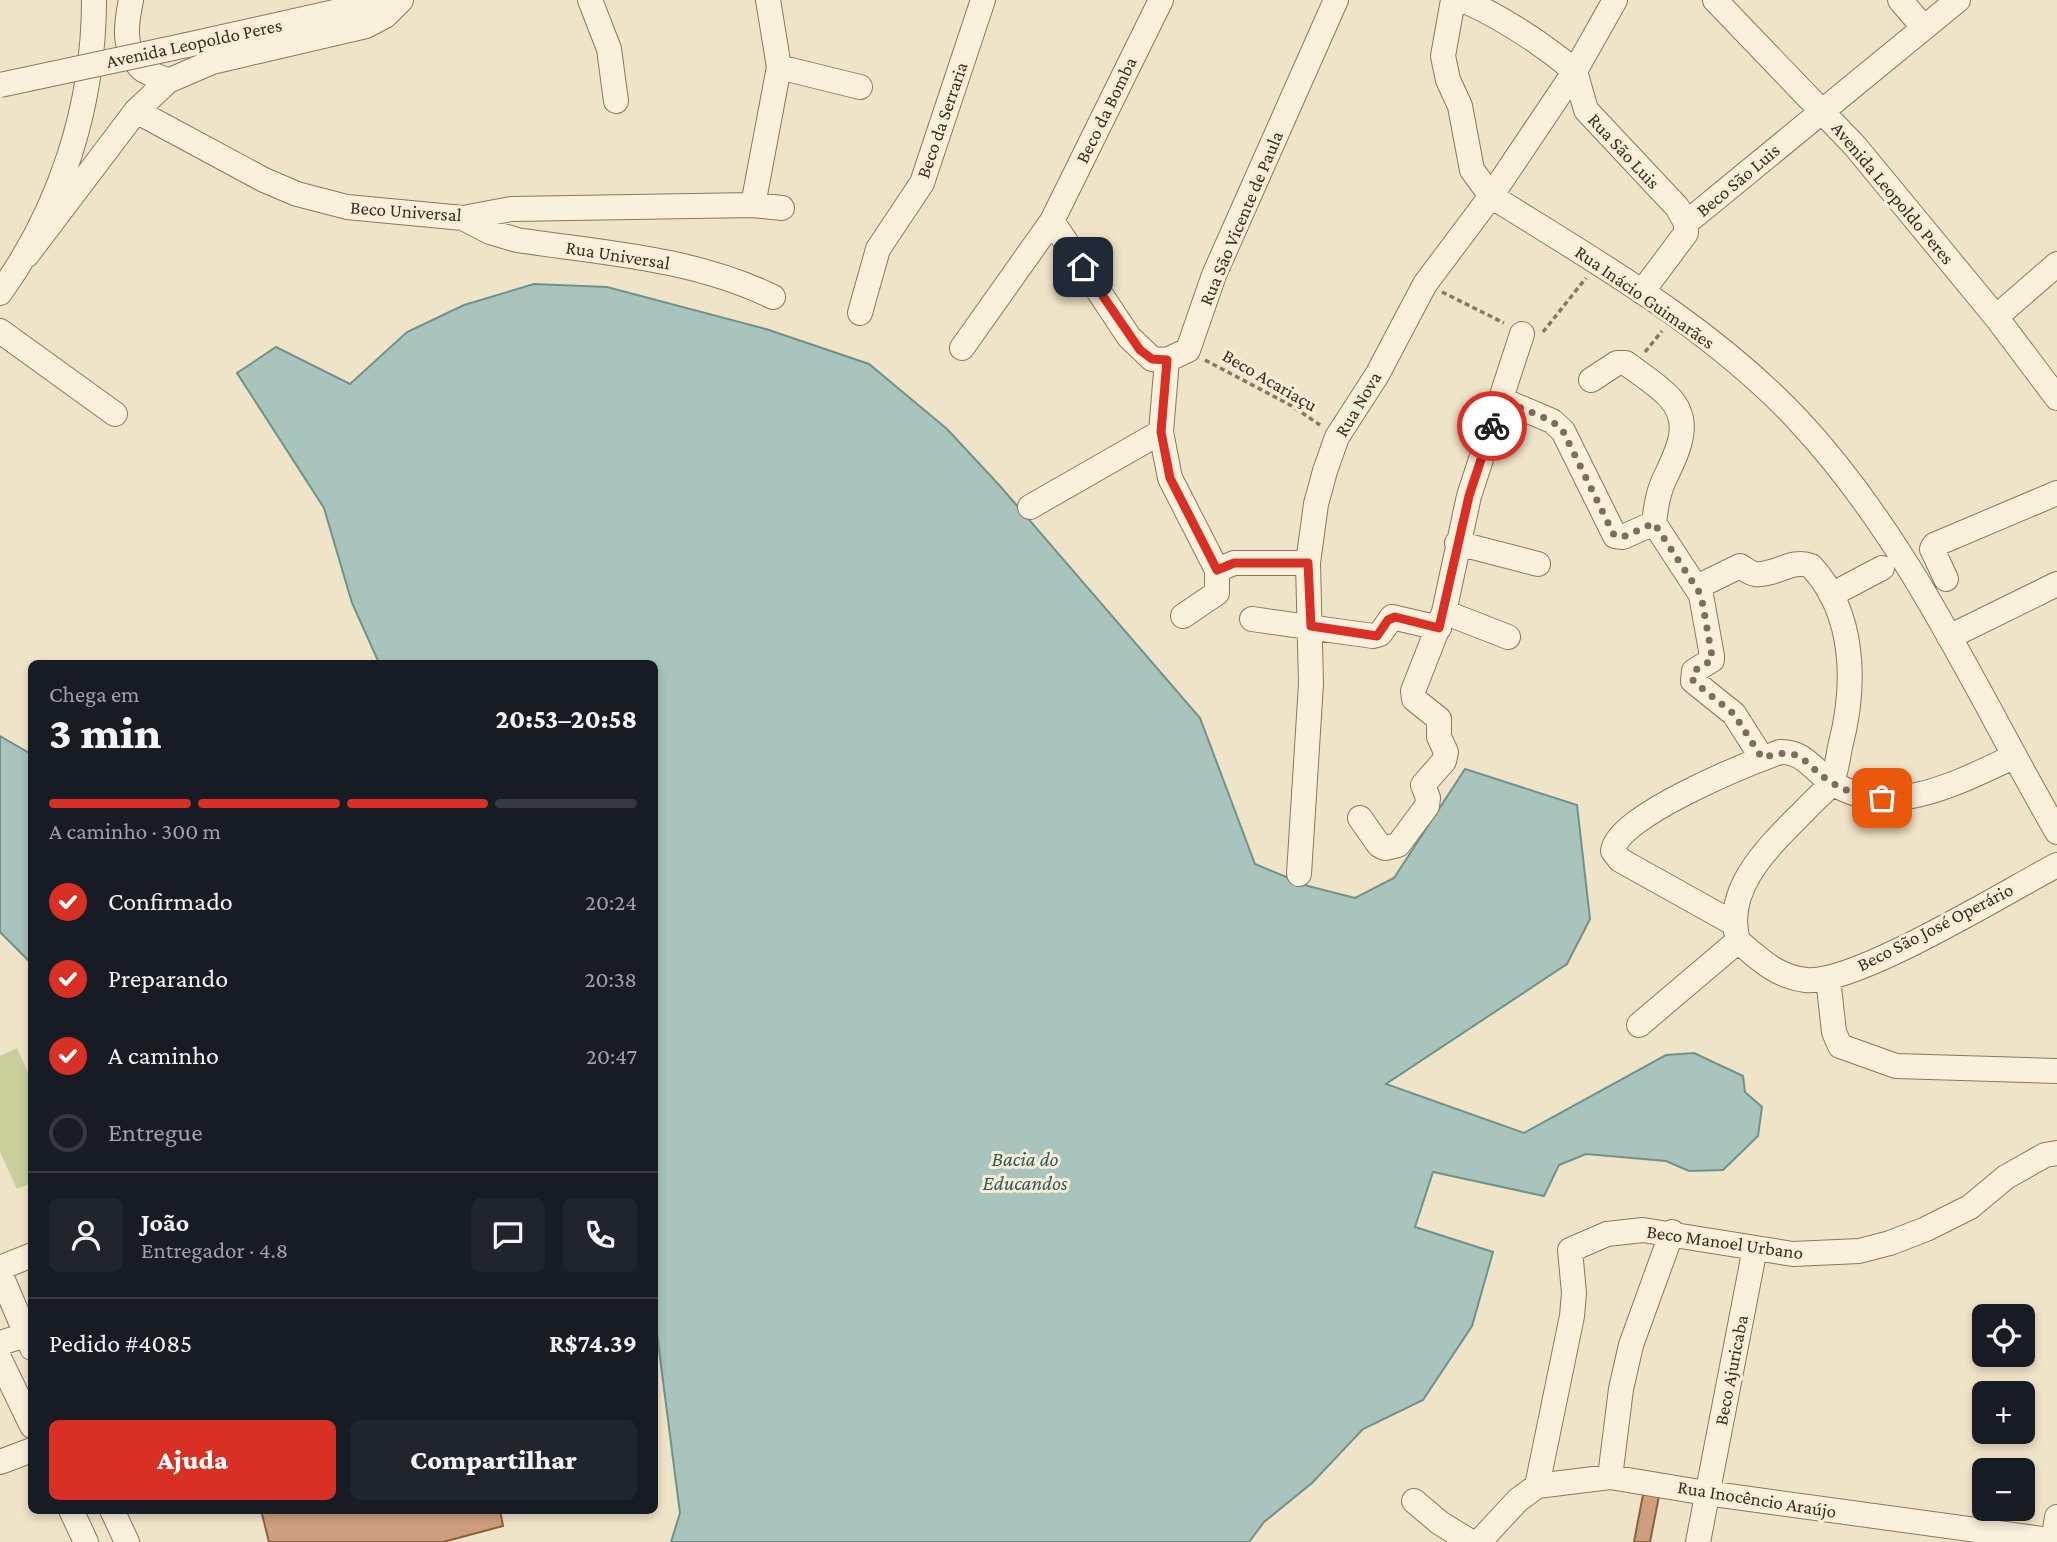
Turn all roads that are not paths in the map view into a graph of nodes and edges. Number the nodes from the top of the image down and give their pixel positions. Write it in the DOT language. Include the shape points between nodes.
graph roads {
  1 [pos="94,0"];
  2 [pos="131,0"];
  3 [pos="388,0"];
  4 [pos="401,0"];
  5 [pos="590,0"];
  6 [pos="768,0"];
  7 [pos="983,0"];
  8 [pos="1161,0"];
  9 [pos="1336,0"];
  10 [pos="1452,0"];
  11 [pos="1464,0"];
  12 [pos="1615,0"];
  13 [pos="1900,0"];
  14 [pos="1958,0"];
  15 [pos="1723,2"];
  16 [pos="1924,28"];
  17 [pos="779,67"];
  18 [pos="1575,71"];
  19 [pos="168,81"];
  20 [pos="0,85"];
  21 [pos="860,87"];
  22 [pos="616,101"];
  23 [pos="1822,110"];
  24 [pos="135,111"];
  25 [pos="1491,196"];
  26 [pos="753,205"];
  27 [pos="782,208"];
  28 [pos="463,218"];
  29 [pos="1052,221"];
  30 [pos="1686,223"];
  31 [pos="27,255"];
  32 [pos="2057,264"];
  33 [pos="1642,292"];
  34 [pos="0,293"];
  35 [pos="773,298"];
  36 [pos="860,313"];
  37 [pos="1996,317"];
  38 [pos="0,331"];
  39 [pos="1522,334"];
  40 [pos="962,348"];
  41 [pos="1178,355"];
  42 [pos="1591,380"];
  43 [pos="2057,398"];
  44 [pos="1500,399"];
  45 [pos="115,414"];
  46 [pos="1161,432"];
  47 [pos="2057,493"];
  48 [pos="1030,507"];
  49 [pos="1654,523"];
  50 [pos="1457,543"];
  51 [pos="1308,563"];
  52 [pos="1538,564"];
  53 [pos="1882,568"];
  54 [pos="1217,570"];
  55 [pos="1946,579"];
  56 [pos="2057,584"];
  57 [pos="1697,587"];
  58 [pos="1831,595"];
  59 [pos="1183,617"];
  60 [pos="1252,619"];
  61 [pos="1441,620"];
  62 [pos="1311,626"];
  63 [pos="1508,637"];
  64 [pos="1950,637"];
  65 [pos="2013,757"];
  66 [pos="1762,758"];
  67 [pos="1831,783"];
  68 [pos="1360,818"];
  69 [pos="2057,832"];
  70 [pos="2057,865"];
  71 [pos="1299,874"];
  72 [pos="1736,932"];
  73 [pos="1828,978"];
  74 [pos="1639,1025"];
  75 [pos="2057,1071"];
  76 [pos="2057,1153"];
  77 [pos="1672,1232"];
  78 [pos="1755,1248"];
  79 [pos="28,1257"];
  80 [pos="0,1270"];
  81 [pos="28,1340"];
  82 [pos="28,1342"];
  83 [pos="0,1343"];
  84 [pos="0,1360"];
  85 [pos="28,1418"];
  86 [pos="28,1452"];
  87 [pos="0,1462"];
  88 [pos="1609,1477"];
  89 [pos="1537,1486"];
  90 [pos="1706,1493"];
  91 [pos="1414,1501"];
  92 [pos="73,1514"];
  93 [pos="114,1514"];
  94 [pos="2055,1535"];
  95 [pos="86,1542"];
  96 [pos="127,1542"];
  97 [pos="1471,1542"];
  98 [pos="1479,1542"];
  99 [pos="1698,1542"];
  1 -- 31 [label="street" via="85,101 77,132 54,198"];
  2 -- 19 [label="street" via="125,30 130,50 143,69"];
  3 -- 20 [label="street, Avenida Leopoldo Peres, bridge"];
  4 -- 19 [label="street" via="366,26 212,62"];
  5 -- 22 [label="street" via="609,49"];
  6 -- 17 [label="street"];
  7 -- 36 [label="street, Beco da Serraria" via="922,183 878,249"];
  8 -- 29 [label="street, Beco da Bomba"];
  9 -- 41 [label="street, Rua São Vicente de Paula"];
  10 -- 25 [label="street, Rua Inácio Guimarães" via="1443,56 1460,106 1472,170"];
  11 -- 18 [label="street" via="1538,40"];
  12 -- 18 [label="street, Rua Nova"];
  13 -- 16 [label="street"];
  14 -- 16 [label="street, Beco São Luis"];
  15 -- 23 [label="street, Avenida Leopoldo Peres"];
  16 -- 23 [label="street, Beco São Luis"];
  17 -- 21 [label="street"];
  17 -- 26 [label="street"];
  18 -- 25 [label="street, Rua Nova"];
  18 -- 30 [label="street, Rua São Luis" via="1586,110"];
  19 -- 24 [label="street"];
  23 -- 30 [label="street, Beco São Luis"];
  23 -- 37 [label="street, Avenida Leopoldo Peres"];
  24 -- 28 [label="street, Beco Universal" via="297,194 347,207"];
  24 -- 31 [label="street"];
  25 -- 33 [label="street, Rua Inácio Guimarães"];
  25 -- 51 [label="street, Rua Nova" via="1425,284 1377,375 1337,437 1316,504"];
  26 -- 27 [label="street, Beco Universal"];
  26 -- 28 [label="street, Beco Universal" via="512,209"];
  28 -- 35 [label="street, Rua Universal" via="517,240 687,265"];
  29 -- 40 [label="street, Beco da Bomba"];
  29 -- 41 [label="street" via="1129,337 1152,359"];
  30 -- 33 [label="street, Beco São Luis" via="1686,233"];
  31 -- 34 [label="street"];
  32 -- 37 [label="street"];
  33 -- 64 [label="street, Rua Inácio Guimarães" via="1688,322 1751,375 1820,445 1903,556"];
  37 -- 43 [label="street, Avenida Leopoldo Peres"];
  38 -- 45 [label="street"];
  39 -- 44 [label="street"];
  41 -- 46 [label="street, Rua São Vicente de Paula"];
  42 -- 49 [label="street" via="1617,363 1626,363 1670,397 1681,414 1683,433 1656,501"];
  44 -- 49 [label="street" via="1552,421 1563,431 1615,536"];
  44 -- 50 [label="street"];
  46 -- 48 [label="street"];
  46 -- 54 [label="street, Rua São Vicente de Paula" via="1170,478"];
  47 -- 55 [label="street" via="1934,545"];
  49 -- 57 [label="street"];
  50 -- 52 [label="street"];
  50 -- 61 [label="street"];
  51 -- 54 [label="street" via="1234,563"];
  51 -- 62 [label="street, Rua Nova"];
  53 -- 58 [label="street"];
  54 -- 59 [label="street" via="1217,593"];
  56 -- 64 [label="street"];
  57 -- 58 [label="street" via="1741,566 1762,573 1805,563 1819,574"];
  57 -- 66 [label="street" via="1704,601 1712,660 1694,671 1693,681 1734,714"];
  58 -- 67 [label="street" via="1844,626 1850,659 1849,703"];
  60 -- 62 [label="street"];
  61 -- 62 [label="street" via="1395,617 1377,636"];
  61 -- 63 [label="street"];
  61 -- 68 [label="street" via="1413,694 1439,719 1439,737 1446,752 1444,761 1423,785 1427,806 1393,848 1379,845"];
  62 -- 71 [label="street, Rua Nova" via="1309,745"];
  64 -- 65 [label="street, Rua Inácio Guimarães"];
  65 -- 67 [label="street" via="1951,786 1905,798 1863,796"];
  65 -- 69 [label="street, Rua Inácio Guimarães"];
  66 -- 67 [label="street" via="1780,752 1799,754"];
  66 -- 72 [label="street, Beco São José Operário" via="1669,800 1629,827 1613,847 1620,860"];
  67 -- 72 [label="street" via="1757,861 1737,902"];
  70 -- 73 [label="street, Beco São José Operário" via="1884,957"];
  72 -- 73 [label="street, Beco São José Operário" via="1770,969 1808,980"];
  72 -- 74 [label="street"];
  73 -- 75 [label="street" via="1840,1046 1896,1066"];
  76 -- 78 [label="street, Beco Manoel Urbano" via="2006,1177 1970,1207 1890,1243 1835,1253 1793,1254"];
  77 -- 78 [label="street, Beco Manoel Urbano"];
  77 -- 88 [label="street" via="1631,1345"];
  77 -- 89 [label="street, Beco Manoel Urbano" via="1622,1231 1579,1245 1569,1254 1572,1316"];
  78 -- 90 [label="street, Beco Ajuricaba"];
  79 -- 80 [label="street"];
  80 -- 81 [label="street"];
  82 -- 83 [label="street"];
  84 -- 85 [label="street"];
  86 -- 87 [label="street"];
  88 -- 89 [label="street, Rua Inocêncio Araújo"];
  88 -- 90 [label="street, Rua Inocêncio Araújo"];
  89 -- 98 [label="street"];
  90 -- 94 [label="street, Rua Inocêncio Araújo"];
  90 -- 99 [label="street, Beco Ajuricaba"];
  91 -- 97 [label="street"];
  92 -- 95 [label="street"];
  93 -- 96 [label="street"];
}
